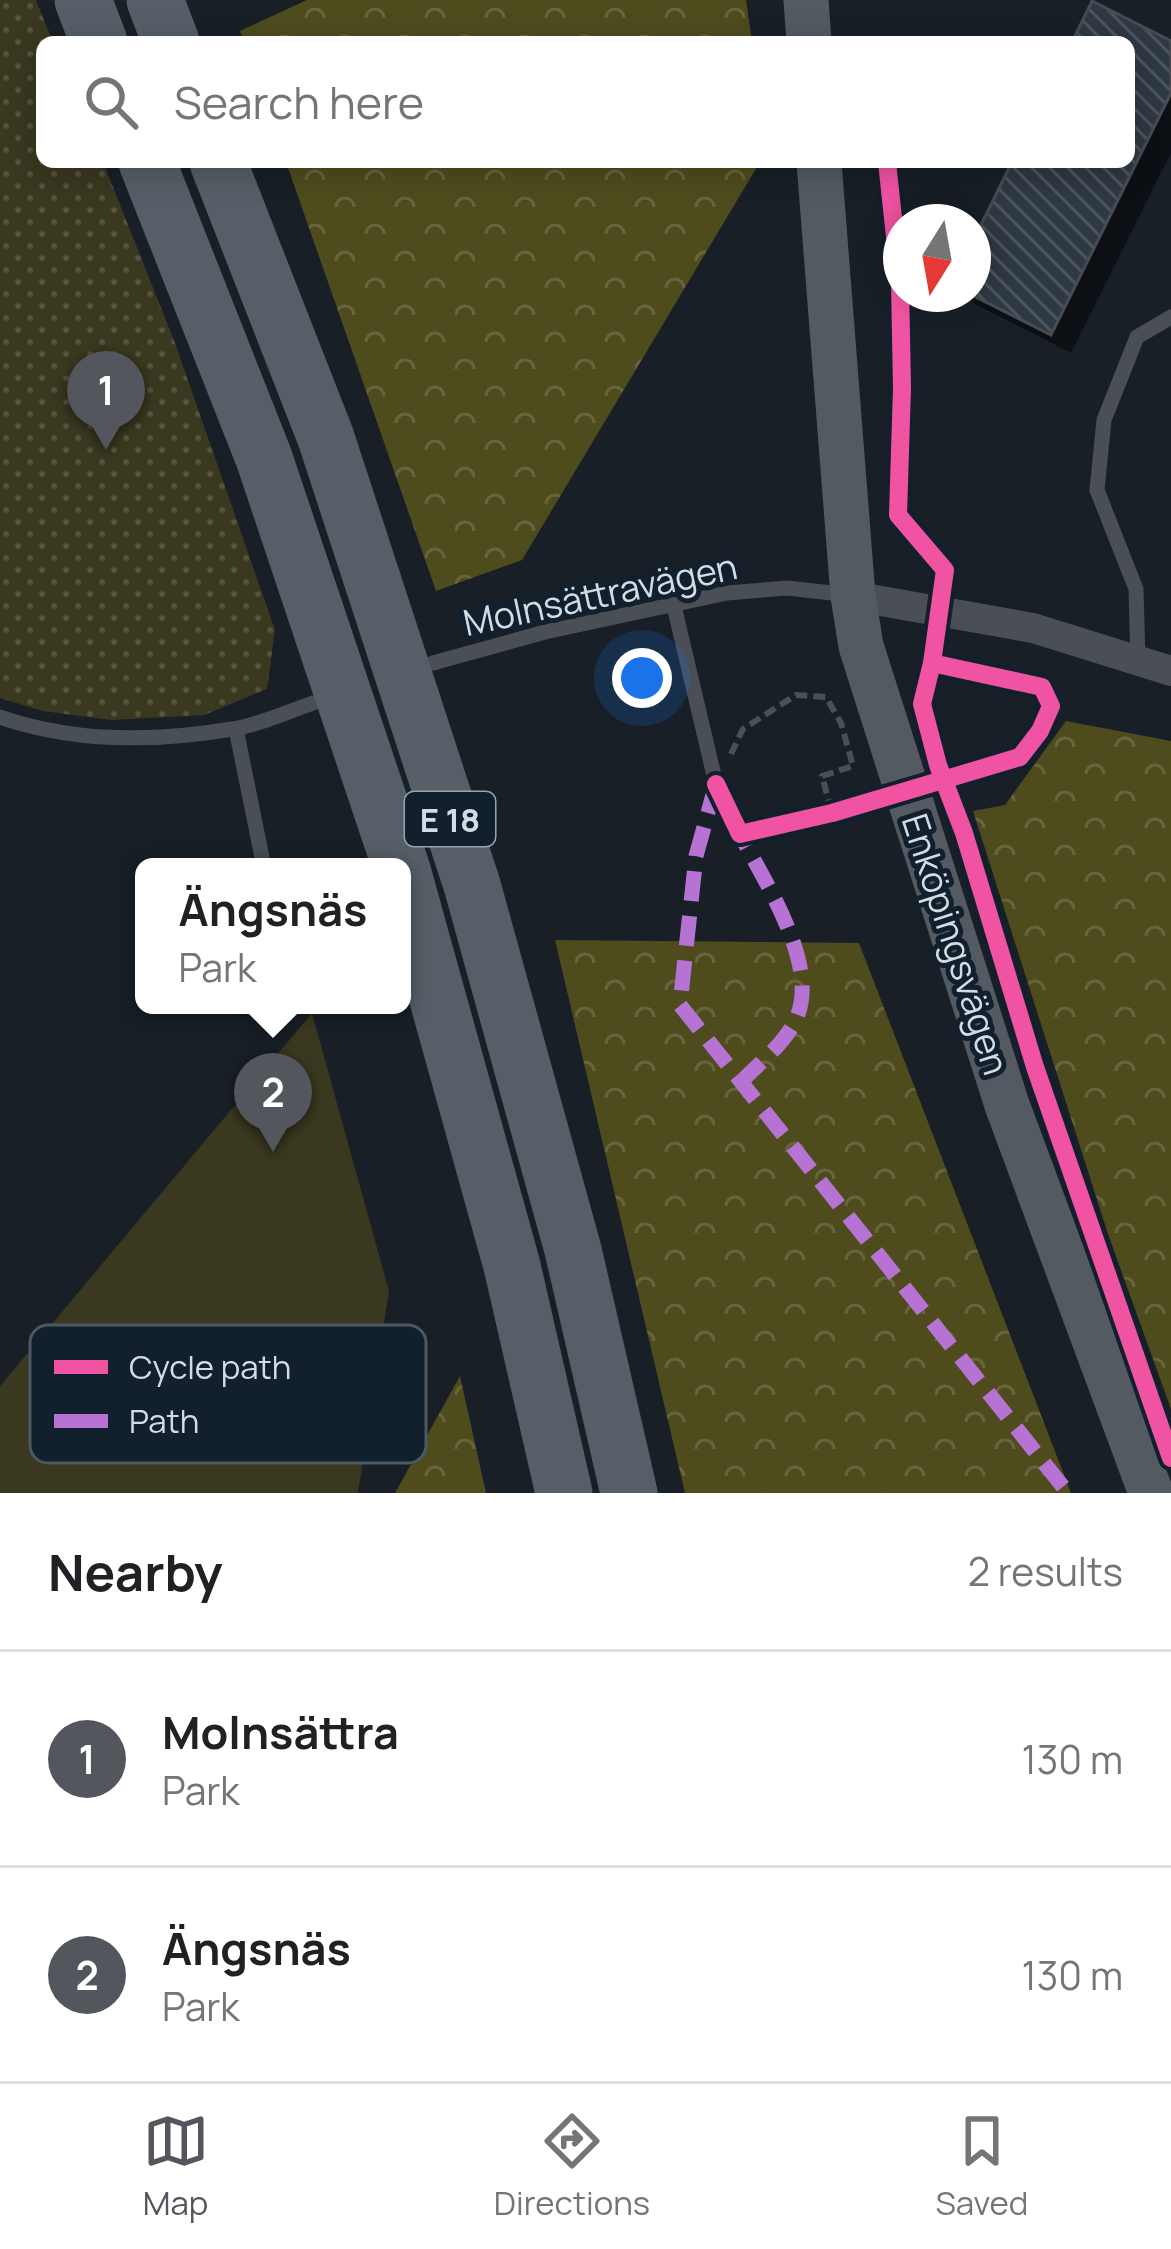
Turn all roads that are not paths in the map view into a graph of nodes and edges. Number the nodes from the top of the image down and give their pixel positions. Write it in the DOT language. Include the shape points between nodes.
graph roads {
  1 [pos="82,0"];
  2 [pos="154,0"];
  3 [pos="806,0"];
  4 [pos="97,36"];
  5 [pos="169,36"];
  6 [pos="809,36"];
  7 [pos="149,168"];
  8 [pos="220,168"];
  9 [pos="819,168"];
  10 [pos="1171,317"];
  11 [pos="853,596"];
  12 [pos="674,606"];
  13 [pos="1138,660"];
  14 [pos="433,663"];
  15 [pos="1171,671"];
  16 [pos="313,703"];
  17 [pos="0,717"];
  18 [pos="236,729"];
  19 [pos="716,784"];
  20 [pos="262,858"];
  21 [pos="399,858"];
  22 [pos="411,901"];
  23 [pos="565,1493"];
  24 [pos="629,1493"];
  25 [pos="1151,1493"];
  1 -- 4 [label="highway"];
  2 -- 5 [label="highway"];
  3 -- 6 [label="street"];
  7 -- 21 [label="highway, E 18" via="264,458"];
  8 -- 24 [label="highway, E 18" via="326,438 472,885 573,1250"];
  9 -- 11 [label="street, Enköpingsvägen"];
  10 -- 13 [label="lane" via="1137,337 1104,420 1096,490 1136,589"];
  11 -- 12 [label="lane, Molnsättravägen" via="787,588"];
  11 -- 13 [label="street" via="1033,628"];
  11 -- 25 [label="street, Enköpingsvägen" via="861,646 1007,1105"];
  12 -- 14 [label="lane, Molnsättravägen"];
  12 -- 19 [label="lane"];
  13 -- 15 [label="street"];
  16 -- 18 [label="lane"];
  17 -- 18 [label="lane" via="118,741"];
  18 -- 20 [label="lane"];
  22 -- 23 [label="highway, E 18"];
}
